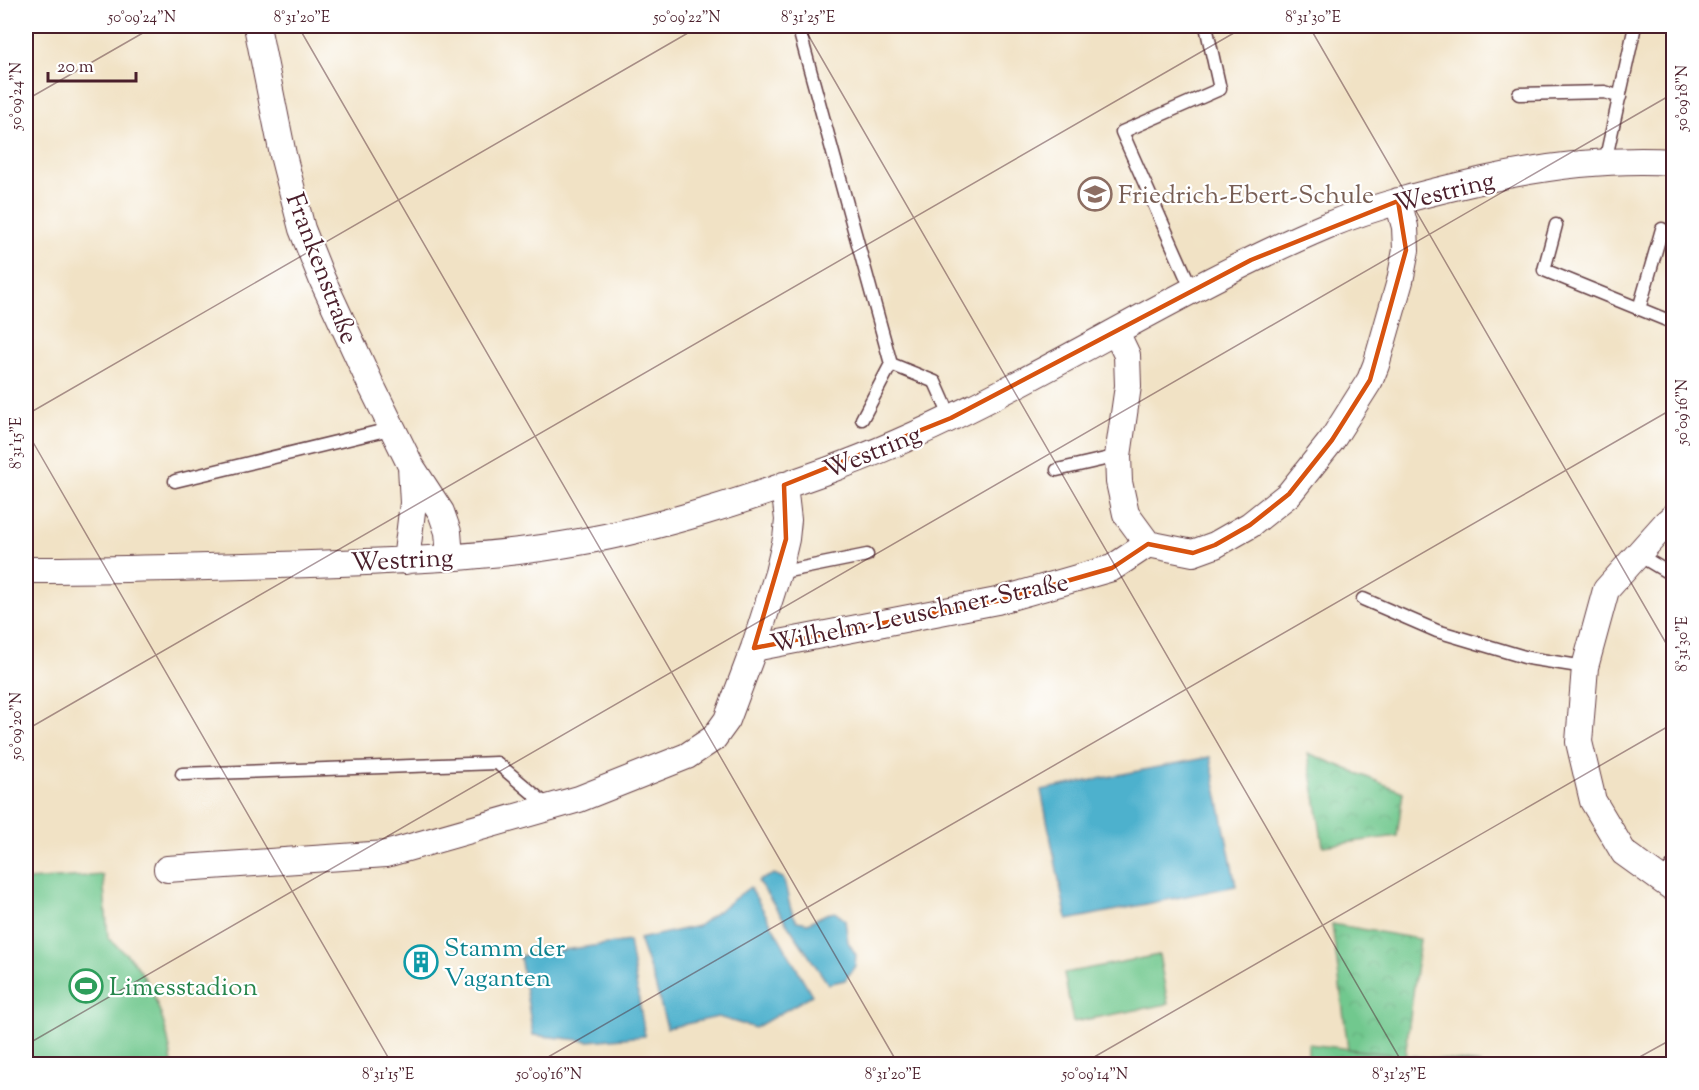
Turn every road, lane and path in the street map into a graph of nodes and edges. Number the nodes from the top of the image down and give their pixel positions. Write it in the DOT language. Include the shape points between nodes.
graph roads {
  1 [pos="257,26"];
  2 [pos="798,26"];
  3 [pos="1206,26"];
  4 [pos="1635,26"];
  5 [pos="1520,94"];
  6 [pos="1620,97"];
  7 [pos="1605,162"];
  8 [pos="1674,162"];
  9 [pos="1398,201"];
  10 [pos="1556,225"];
  11 [pos="1662,229"];
  12 [pos="1192,290"];
  13 [pos="1639,309"];
  14 [pos="1674,323"];
  15 [pos="1116,332"];
  16 [pos="891,364"];
  17 [pos="951,418"];
  18 [pos="862,419"];
  19 [pos="394,428"];
  20 [pos="1118,456"];
  21 [pos="411,466"];
  22 [pos="1057,470"];
  23 [pos="175,481"];
  24 [pos="784,485"];
  25 [pos="1674,516"];
  26 [pos="1148,544"];
  27 [pos="1637,554"];
  28 [pos="867,555"];
  29 [pos="450,557"];
  30 [pos="406,561"];
  31 [pos="26,570"];
  32 [pos="778,573"];
  33 [pos="1674,576"];
  34 [pos="1364,599"];
  35 [pos="754,648"];
  36 [pos="1585,667"];
  37 [pos="182,774"];
  38 [pos="550,807"];
  39 [pos="167,870"];
  40 [pos="1669,878"];
  1 -- 19 [label="street, Frankenstraße" via="302,229"];
  2 -- 16 [label="lane"];
  3 -- 12 [label="lane" via="1220,89 1122,132"];
  4 -- 6 [label="lane"];
  5 -- 6 [label="lane" via="1605,92"];
  6 -- 7 [label="lane"];
  7 -- 8 [label="street, Westring"];
  7 -- 9 [label="street, Westring" via="1510,174"];
  9 -- 12 [label="street, Westring" via="1330,225"];
  9 -- 26 [label="street" via="1406,250 1391,312 1373,372 1332,440 1289,494 1242,530 1193,553"];
  10 -- 13 [label="lane" via="1544,270"];
  11 -- 13 [label="lane"];
  12 -- 15 [label="street, Westring"];
  13 -- 14 [label="lane"];
  15 -- 17 [label="street, Westring"];
  15 -- 20 [label="street" via="1126,355 1128,386"];
  16 -- 17 [label="lane" via="934,382"];
  16 -- 18 [label="lane"];
  17 -- 24 [label="street, Westring"];
  19 -- 21 [label="street, Frankenstraße"];
  19 -- 23 [label="lane"];
  20 -- 22 [label="lane"];
  20 -- 26 [label="street" via="1126,514"];
  21 -- 29 [label="street, Frankenstraße" via="441,512"];
  21 -- 30 [label="street, Frankenstraße" via="413,503"];
  24 -- 29 [label="street, Westring" via="648,527 591,540"];
  24 -- 32 [label="street, Wilhelm-Leuschner-Straße" via="788,520"];
  25 -- 27 [label="street"];
  26 -- 35 [label="street, Wilhelm-Leuschner-Straße" via="1112,568 997,601"];
  27 -- 33 [label="lane"];
  27 -- 36 [label="street" via="1606,590"];
  28 -- 32 [label="lane"];
  29 -- 30 [label="street, Westring"];
  30 -- 31 [label="street, Westring"];
  32 -- 35 [label="street, Wilhelm-Leuschner-Straße"];
  34 -- 36 [label="lane" via="1437,631 1528,658"];
  35 -- 38 [label="street, Wilhelm-Leuschner-Straße" via="727,720 714,738 687,756"];
  36 -- 40 [label="street" via="1579,742 1593,801 1624,853"];
  37 -- 38 [label="lane" via="497,763"];
  38 -- 39 [label="street, Wilhelm-Leuschner-Straße" via="386,854"];
}
